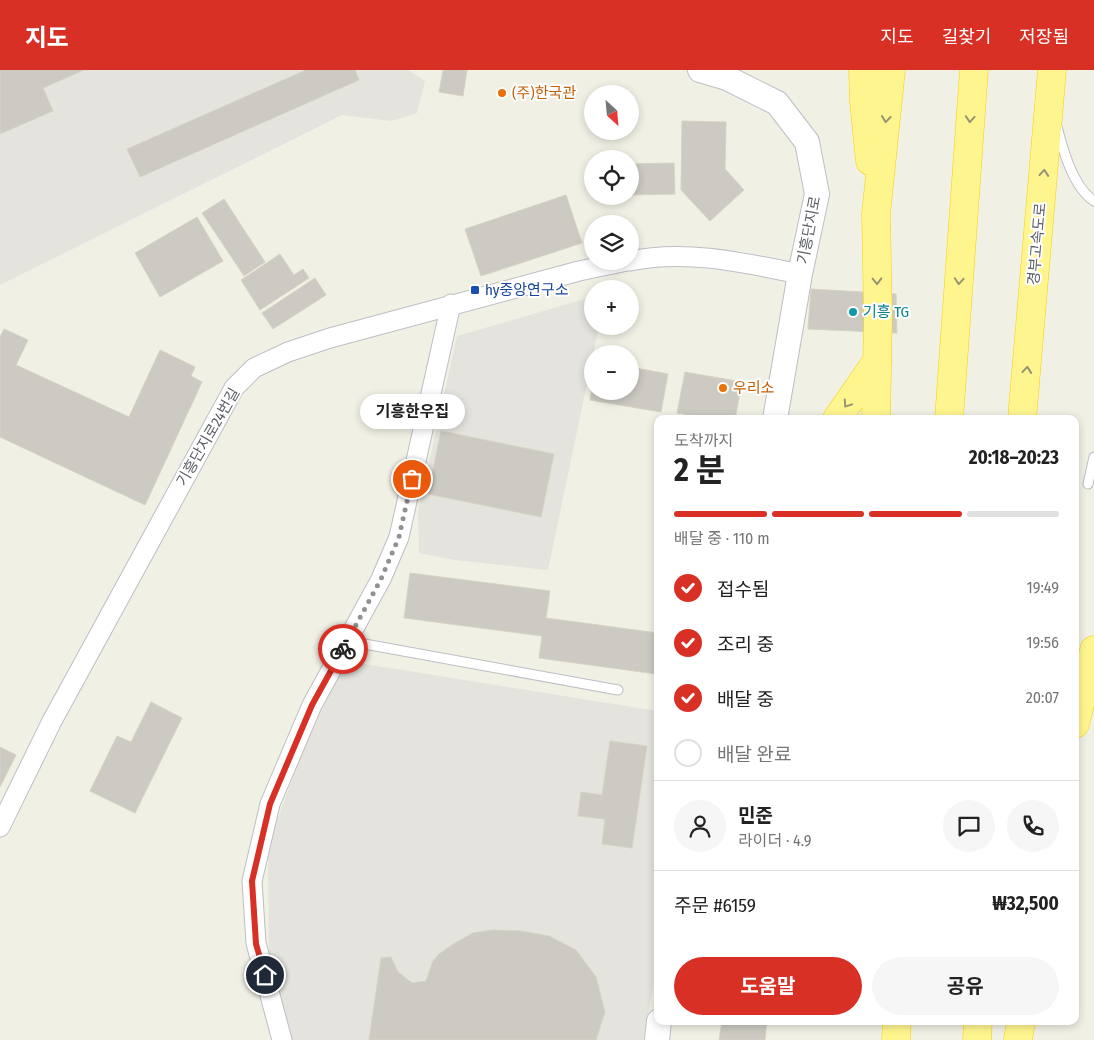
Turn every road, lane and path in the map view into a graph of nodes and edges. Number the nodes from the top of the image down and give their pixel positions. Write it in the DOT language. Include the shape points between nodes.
graph roads {
  1 [pos="700,70"];
  2 [pos="863,70"];
  3 [pos="891,70"];
  4 [pos="974,70"];
  5 [pos="1052,70"];
  6 [pos="1050,101"];
  7 [pos="1094,201"];
  8 [pos="876,214"];
  9 [pos="639,259"];
  10 [pos="584,270"];
  11 [pos="800,274"];
  12 [pos="451,304"];
  13 [pos="877,361"];
  14 [pos="776,415"];
  15 [pos="840,415"];
  16 [pos="876,415"];
  17 [pos="949,415"];
  18 [pos="1022,415"];
  19 [pos="1094,457"];
  20 [pos="1088,484"];
  21 [pos="348,641"];
  22 [pos="1094,650"];
  23 [pos="618,690"];
  24 [pos="1079,708"];
  25 [pos="0,827"];
  26 [pos="659,1025"];
  27 [pos="882,1025"];
  28 [pos="897,1025"];
  29 [pos="978,1025"];
  30 [pos="1020,1025"];
  31 [pos="282,1040"];
  32 [pos="657,1040"];
  33 [pos="883,1040"];
  34 [pos="896,1040"];
  35 [pos="977,1040"];
  36 [pos="1018,1040"];
  1 -- 11 [label="street, 기흥단지로" via="727,78 777,103 807,142 817,194"];
  2 -- 8 [label="highway"];
  3 -- 8 [label="highway, one-way"];
  4 -- 17 [label="highway, one-way"];
  5 -- 6 [label="highway, 경부고속도로"];
  6 -- 7 [label="lane" via="1064,154 1076,181"];
  18 -- 6 [label="highway, 경부고속도로, one-way"];
  8 -- 13 [label="highway, one-way"];
  9 -- 11 [label="street, 기흥단지로24번길" via="723,259"];
  10 -- 12 [label="street, 기흥단지로24번길"];
  11 -- 14 [label="street, 기흥단지로"];
  12 -- 21 [label="street" via="399,537"];
  12 -- 25 [label="street, 기흥단지로24번길" via="288,352 254,368 234,388 52,721"];
  13 -- 15 [label="highway, one-way"];
  13 -- 16 [label="highway"];
  19 -- 20 [label="lane"];
  21 -- 23 [label="lane"];
  21 -- 31 [label="street" via="312,705 270,804 252,881 256,944"];
  22 -- 24 [label="highway"];
  26 -- 32 [label="street"];
  27 -- 33 [label="highway"];
  28 -- 34 [label="highway"];
  29 -- 35 [label="highway"];
  30 -- 36 [label="highway"];
}
